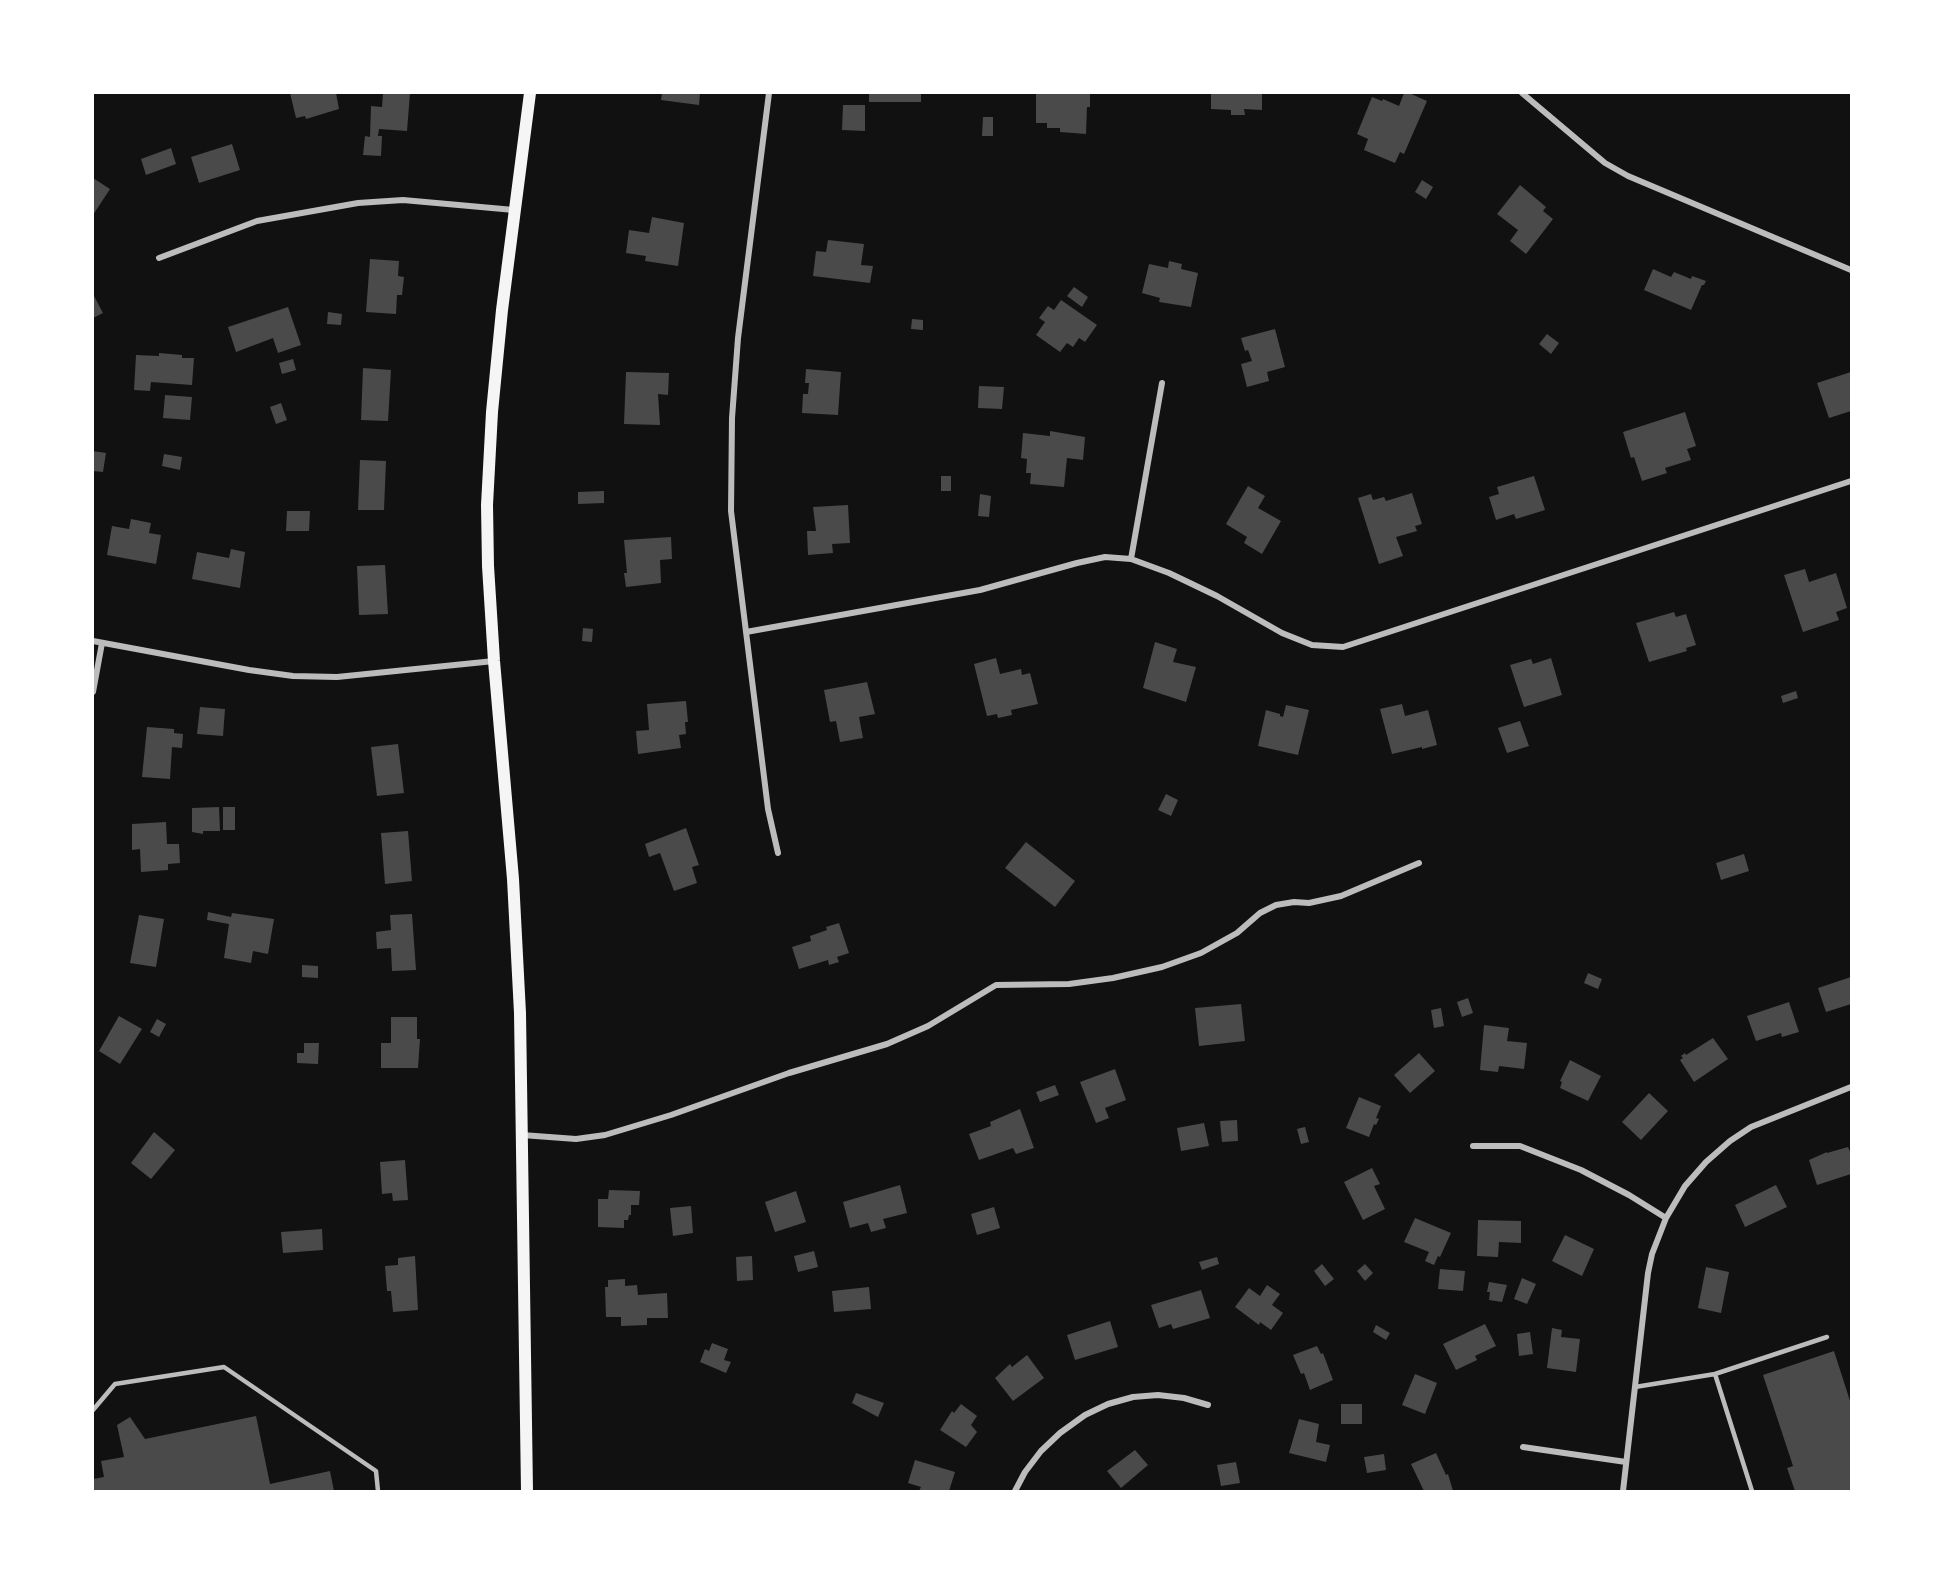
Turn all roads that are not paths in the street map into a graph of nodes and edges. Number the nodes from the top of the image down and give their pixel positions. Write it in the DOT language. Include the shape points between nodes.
graph roads {
  1 [pos="530,93"];
  2 [pos="769,93"];
  3 [pos="1522,93"];
  4 [pos="514,210"];
  5 [pos="159,258"];
  6 [pos="1851,270"];
  7 [pos="1162,383"];
  8 [pos="1851,481"];
  9 [pos="1131,558"];
  10 [pos="746,632"];
  11 [pos="93,641"];
  12 [pos="102,643"];
  13 [pos="494,661"];
  14 [pos="93,692"];
  15 [pos="778,853"];
  16 [pos="1419,863"];
  17 [pos="1851,1087"];
  18 [pos="522,1134"];
  19 [pos="1473,1146"];
  20 [pos="1666,1218"];
  21 [pos="1827,1337"];
  22 [pos="1715,1374"];
  23 [pos="1635,1387"];
  24 [pos="1208,1405"];
  25 [pos="93,1410"];
  26 [pos="1523,1447"];
  27 [pos="1626,1462"];
  28 [pos="378,1491"];
  29 [pos="527,1491"];
  30 [pos="1015,1491"];
  31 [pos="1623,1491"];
  32 [pos="1752,1491"];
  1 -- 4 [label="main road"];
  2 -- 10 [label="street" via="738,338 732,418 731,512"];
  3 -- 6 [label="street" via="1605,164"];
  4 -- 5 [label="street" via="403,200 358,203 257,221"];
  4 -- 13 [label="main road" via="492,412 487,505"];
  7 -- 9 [label="street"];
  8 -- 9 [label="street" via="1343,647 1312,645 1282,633 1217,596"];
  9 -- 10 [label="street" via="1105,557 980,590"];
  10 -- 15 [label="street" via="768,809"];
  11 -- 12 [label="street"];
  12 -- 13 [label="street" via="293,676 337,677"];
  12 -- 14 [label="street"];
  13 -- 18 [label="main road" via="513,879"];
  16 -- 18 [label="street" via="1341,896 1276,905 1201,953 1162,967 1069,984 996,984 928,1026 888,1044 789,1073 671,1115 605,1135 576,1139"];
  17 -- 20 [label="street" via="1751,1127 1730,1141 1685,1186"];
  18 -- 29 [label="main road"];
  19 -- 20 [label="street" via="1520,1146 1581,1170"];
  20 -- 23 [label="street" via="1648,1273"];
  21 -- 22 [label="lane"];
  22 -- 23 [label="lane"];
  22 -- 32 [label="lane"];
  23 -- 27 [label="street"];
  24 -- 30 [label="street" via="1158,1395 1108,1404 1060,1433 1041,1451"];
  25 -- 28 [label="lane" via="115,1384 225,1366 376,1471"];
  26 -- 27 [label="street"];
  27 -- 31 [label="street"];
}
